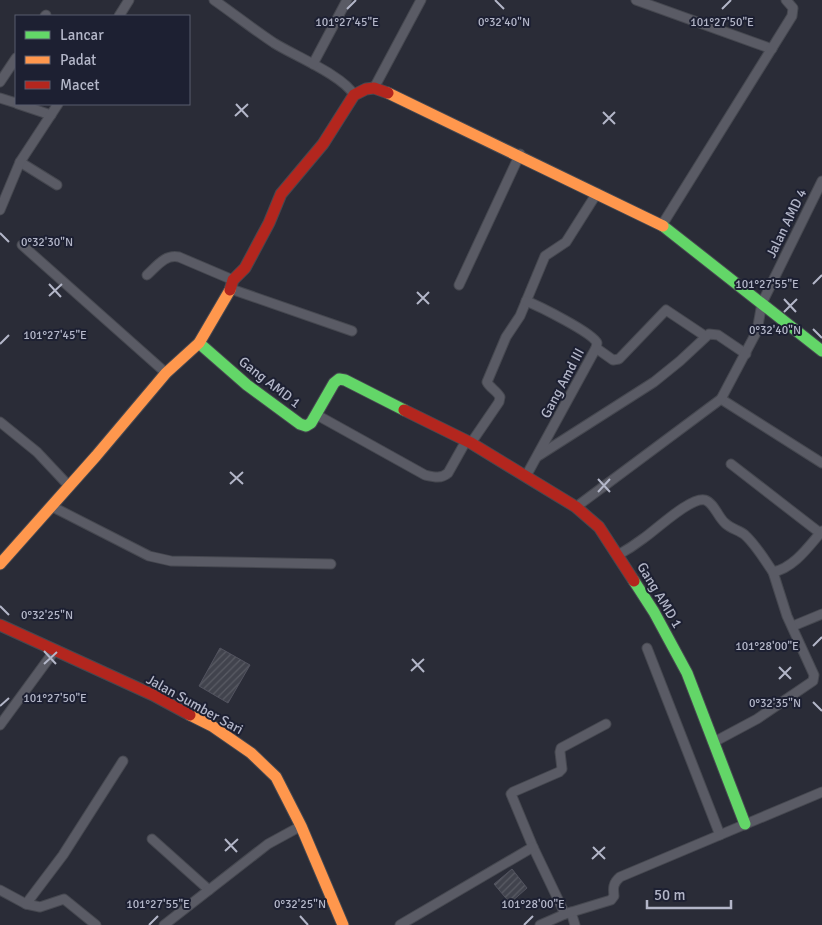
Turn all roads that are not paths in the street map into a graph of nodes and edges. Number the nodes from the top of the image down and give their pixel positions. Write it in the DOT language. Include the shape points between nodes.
graph roads {
  1 [pos="129,0"];
  2 [pos="214,0"];
  3 [pos="348,0"];
  4 [pos="421,0"];
  5 [pos="636,0"];
  6 [pos="786,0"];
  7 [pos="120,15"];
  8 [pos="772,49"];
  9 [pos="15,60"];
  10 [pos="313,64"];
  11 [pos="0,82"];
  12 [pos="374,88"];
  13 [pos="354,95"];
  14 [pos="0,98"];
  15 [pos="15,103"];
  16 [pos="20,105"];
  17 [pos="57,105"];
  18 [pos="50,115"];
  19 [pos="520,154"];
  20 [pos="20,162"];
  21 [pos="822,182"];
  22 [pos="57,185"];
  23 [pos="597,193"];
  24 [pos="0,210"];
  25 [pos="662,225"];
  26 [pos="22,245"];
  27 [pos="148,275"];
  28 [pos="232,284"];
  29 [pos="459,285"];
  30 [pos="526,301"];
  31 [pos="762,303"];
  32 [pos="352,332"];
  33 [pos="706,336"];
  34 [pos="199,343"];
  35 [pos="596,348"];
  36 [pos="822,350"];
  37 [pos="746,354"];
  38 [pos="166,374"];
  39 [pos="721,399"];
  40 [pos="317,415"];
  41 [pos="0,422"];
  42 [pos="468,442"];
  43 [pos="538,456"];
  44 [pos="822,463"];
  45 [pos="730,464"];
  46 [pos="526,476"];
  47 [pos="68,485"];
  48 [pos="52,506"];
  49 [pos="576,507"];
  50 [pos="821,532"];
  51 [pos="618,555"];
  52 [pos="0,564"];
  53 [pos="331,564"];
  54 [pos="773,572"];
  55 [pos="822,614"];
  56 [pos="0,625"];
  57 [pos="793,626"];
  58 [pos="647,648"];
  59 [pos="55,650"];
  60 [pos="606,724"];
  61 [pos="0,725"];
  62 [pos="714,742"];
  63 [pos="123,761"];
  64 [pos="822,792"];
  65 [pos="746,824"];
  66 [pos="301,826"];
  67 [pos="720,834"];
  68 [pos="152,839"];
  69 [pos="533,847"];
  70 [pos="0,890"];
  71 [pos="209,890"];
  72 [pos="26,904"];
  73 [pos="568,913"];
  74 [pos="96,925"];
  75 [pos="164,925"];
  76 [pos="343,925"];
  77 [pos="400,925"];
  78 [pos="540,925"];
  79 [pos="574,925"];
  1 -- 7 [label="street"];
  2 -- 10 [label="street" via="274,43"];
  3 -- 10 [label="street"];
  4 -- 12 [label="street"];
  5 -- 8 [label="street"];
  6 -- 8 [label="street" via="792,5 793,14"];
  8 -- 25 [label="street"];
  9 -- 11 [label="street"];
  10 -- 13 [label="street" via="346,85"];
  12 -- 13 [label="street" via="366,88"];
  12 -- 19 [label="street"];
  13 -- 28 [label="street" via="323,144 282,194 245,268"];
  14 -- 15 [label="street"];
  16 -- 18 [label="street"];
  17 -- 18 [label="street"];
  18 -- 20 [label="street"];
  19 -- 23 [label="street"];
  19 -- 29 [label="street"];
  20 -- 22 [label="street"];
  20 -- 24 [label="street"];
  21 -- 31 [label="street, Jalan AMD 4"];
  23 -- 25 [label="street"];
  23 -- 30 [label="street" via="566,242 544,256"];
  25 -- 31 [label="street"];
  26 -- 38 [label="street"];
  27 -- 28 [label="street" via="172,256"];
  28 -- 32 [label="street"];
  28 -- 34 [label="street"];
  30 -- 35 [label="street" via="595,338"];
  30 -- 42 [label="street" via="487,382 498,392 499,402"];
  31 -- 36 [label="street"];
  31 -- 37 [label="street" via="760,324"];
  33 -- 35 [label="street, Gang Amd III" via="666,310 619,359 613,360"];
  33 -- 37 [label="street" via="718,334"];
  33 -- 43 [label="street" via="654,382"];
  34 -- 38 [label="street"];
  34 -- 40 [label="street, Gang AMD 1" via="247,385 300,424 306,426"];
  35 -- 43 [label="street, Gang Amd III"];
  37 -- 39 [label="street"];
  38 -- 47 [label="street"];
  39 -- 44 [label="street"];
  39 -- 49 [label="street"];
  40 -- 42 [label="street" via="436,478 448,473"];
  40 -- 42 [label="street, Gang AMD 1" via="334,383 345,380"];
  41 -- 47 [label="street" via="37,452"];
  42 -- 46 [label="street, Gang AMD 1"];
  43 -- 46 [label="street, Gang Amd III"];
  45 -- 50 [label="street"];
  46 -- 49 [label="street, Gang AMD 1"];
  47 -- 48 [label="street"];
  48 -- 52 [label="street"];
  48 -- 53 [label="street" via="149,556 171,561"];
  49 -- 51 [label="street, Gang AMD 1" via="599,527"];
  50 -- 54 [label="street" via="796,560"];
  51 -- 54 [label="street" via="687,505 702,500 712,505 724,522 753,543"];
  51 -- 62 [label="street, Gang AMD 1" via="687,673"];
  54 -- 57 [label="street"];
  55 -- 57 [label="street"];
  56 -- 59 [label="street, Jalan Sumber Sari"];
  57 -- 62 [label="street" via="814,675 813,681 757,719"];
  58 -- 67 [label="street"];
  59 -- 61 [label="street"];
  59 -- 66 [label="street, Jalan Sumber Sari" via="153,695 212,726 252,753 276,777"];
  60 -- 69 [label="street" via="561,748 562,769 558,772 511,794"];
  62 -- 65 [label="street, Gang AMD 1"];
  63 -- 72 [label="street" via="63,855"];
  64 -- 65 [label="street"];
  65 -- 67 [label="street"];
  66 -- 71 [label="street" via="268,844"];
  66 -- 76 [label="street, Jalan Sumber Sari"];
  67 -- 73 [label="street" via="620,877 613,887 611,900"];
  68 -- 71 [label="street"];
  69 -- 73 [label="street"];
  69 -- 77 [label="street"];
  70 -- 72 [label="street"];
  71 -- 75 [label="street"];
  72 -- 74 [label="street" via="40,907 64,900"];
  73 -- 78 [label="street"];
  73 -- 79 [label="street"];
}
